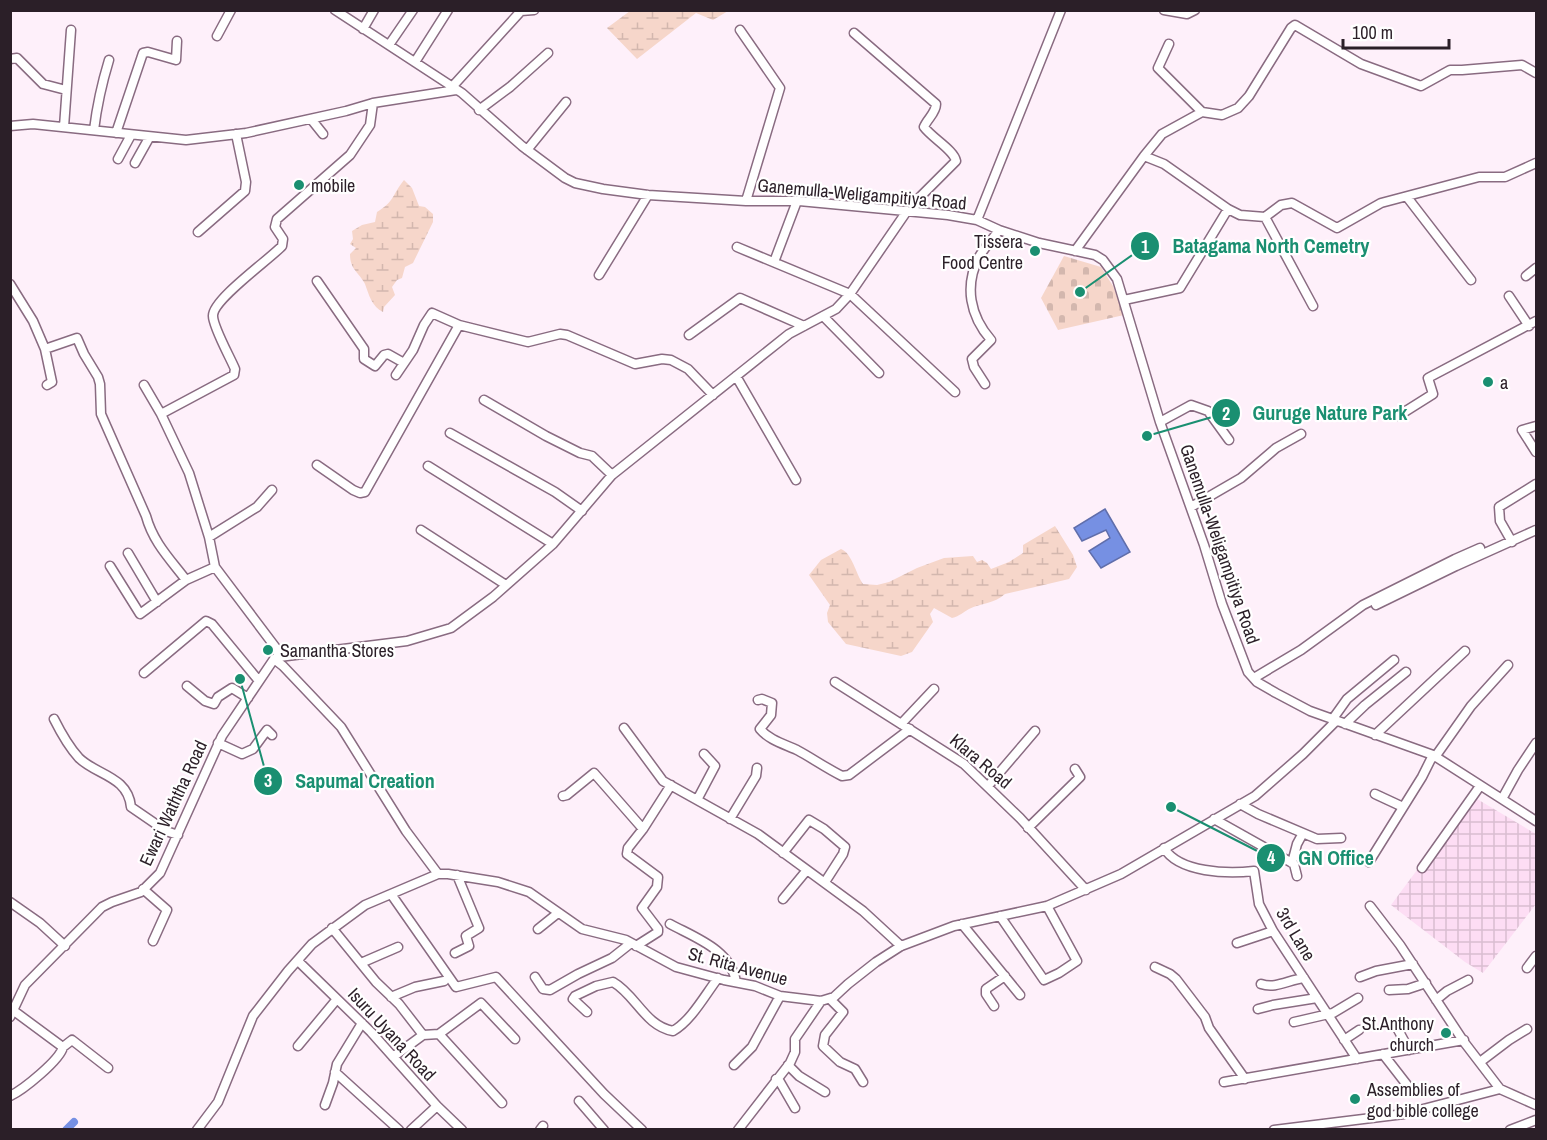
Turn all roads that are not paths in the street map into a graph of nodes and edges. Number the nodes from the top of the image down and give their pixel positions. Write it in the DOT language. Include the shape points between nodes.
graph roads {
  1 [pos="231,10"];
  2 [pos="336,10"];
  3 [pos="374,10"];
  4 [pos="413,10"];
  5 [pos="448,10"];
  6 [pos="534,10"];
  7 [pos="1061,10"];
  8 [pos="1164,10"];
  9 [pos="1196,10"];
  10 [pos="363,29"];
  11 [pos="71,30"];
  12 [pos="740,30"];
  13 [pos="854,33"];
  14 [pos="217,36"];
  15 [pos="177,41"];
  16 [pos="1169,44"];
  17 [pos="389,45"];
  18 [pos="548,53"];
  19 [pos="10,59"];
  20 [pos="109,60"];
  21 [pos="415,62"];
  22 [pos="1536,73"];
  23 [pos="454,88"];
  24 [pos="66,90"];
  25 [pos="566,102"];
  26 [pos="372,104"];
  27 [pos="479,110"];
  28 [pos="1202,112"];
  29 [pos="311,119"];
  30 [pos="10,126"];
  31 [pos="63,127"];
  32 [pos="94,130"];
  33 [pos="116,133"];
  34 [pos="236,134"];
  35 [pos="323,134"];
  36 [pos="131,135"];
  37 [pos="149,138"];
  38 [pos="527,150"];
  39 [pos="1144,156"];
  40 [pos="118,159"];
  41 [pos="135,163"];
  42 [pos="1536,163"];
  43 [pos="648,195"];
  44 [pos="1407,197"];
  45 [pos="746,201"];
  46 [pos="797,201"];
  47 [pos="1228,209"];
  48 [pos="910,211"];
  49 [pos="1265,217"];
  50 [pos="977,220"];
  51 [pos="999,230"];
  52 [pos="198,232"];
  53 [pos="737,247"];
  54 [pos="1075,251"];
  55 [pos="774,262"];
  56 [pos="1536,268"];
  57 [pos="599,275"];
  58 [pos="1526,276"];
  59 [pos="1471,280"];
  60 [pos="317,281"];
  61 [pos="11,286"];
  62 [pos="850,294"];
  63 [pos="1509,296"];
  64 [pos="1124,300"];
  65 [pos="1313,306"];
  66 [pos="823,316"];
  67 [pos="1532,323"];
  68 [pos="459,325"];
  69 [pos="804,326"];
  70 [pos="690,335"];
  71 [pos="45,349"];
  72 [pos="404,363"];
  73 [pos="879,373"];
  74 [pos="396,375"];
  75 [pos="736,376"];
  76 [pos="47,384"];
  77 [pos="985,384"];
  78 [pos="144,385"];
  79 [pos="955,392"];
  80 [pos="713,395"];
  81 [pos="484,400"];
  82 [pos="161,414"];
  83 [pos="1398,416"];
  84 [pos="1160,422"];
  85 [pos="1536,426"];
  86 [pos="450,433"];
  87 [pos="1301,434"];
  88 [pos="1229,440"];
  89 [pos="1536,452"];
  90 [pos="317,465"];
  91 [pos="428,466"];
  92 [pos="612,476"];
  93 [pos="796,480"];
  94 [pos="1536,484"];
  95 [pos="272,490"];
  96 [pos="1191,507"];
  97 [pos="582,511"];
  98 [pos="421,530"];
  99 [pos="1536,530"];
  100 [pos="209,537"];
  101 [pos="1512,542"];
  102 [pos="553,544"];
  103 [pos="1480,548"];
  104 [pos="128,553"];
  105 [pos="110,566"];
  106 [pos="215,567"];
  107 [pos="186,580"];
  108 [pos="506,585"];
  109 [pos="157,602"];
  110 [pos="1376,605"];
  111 [pos="1465,651"];
  112 [pos="277,658"];
  113 [pos="1394,660"];
  114 [pos="1508,665"];
  115 [pos="1406,672"];
  116 [pos="144,673"];
  117 [pos="1254,678"];
  118 [pos="259,681"];
  119 [pos="835,682"];
  120 [pos="187,686"];
  121 [pos="933,688"];
  122 [pos="248,698"];
  123 [pos="758,700"];
  124 [pos="54,719"];
  125 [pos="1334,720"];
  126 [pos="1345,724"];
  127 [pos="906,727"];
  128 [pos="624,728"];
  129 [pos="1035,731"];
  130 [pos="272,735"];
  131 [pos="1375,735"];
  132 [pos="219,743"];
  133 [pos="1536,743"];
  134 [pos="704,754"];
  135 [pos="1434,756"];
  136 [pos="757,768"];
  137 [pos="1075,769"];
  138 [pos="670,785"];
  139 [pos="988,786"];
  140 [pos="1480,786"];
  141 [pos="1375,794"];
  142 [pos="563,796"];
  143 [pos="1502,799"];
  144 [pos="697,800"];
  145 [pos="1240,804"];
  146 [pos="1403,807"];
  147 [pos="730,819"];
  148 [pos="1214,819"];
  149 [pos="1536,821"];
  150 [pos="1028,828"];
  151 [pos="643,829"];
  152 [pos="1303,833"];
  153 [pos="178,835"];
  154 [pos="1341,838"];
  155 [pos="1164,848"];
  156 [pos="783,853"];
  157 [pos="1369,862"];
  158 [pos="1292,863"];
  159 [pos="1422,868"];
  160 [pos="807,870"];
  161 [pos="438,874"];
  162 [pos="457,875"];
  163 [pos="1296,876"];
  164 [pos="825,882"];
  165 [pos="144,890"];
  166 [pos="1086,890"];
  167 [pos="391,894"];
  168 [pos="783,899"];
  169 [pos="10,902"];
  170 [pos="1047,906"];
  171 [pos="1370,906"];
  172 [pos="558,912"];
  173 [pos="1000,916"];
  174 [pos="670,924"];
  175 [pos="962,924"];
  176 [pos="332,928"];
  177 [pos="538,929"];
  178 [pos="1273,931"];
  179 [pos="153,941"];
  180 [pos="1237,943"];
  181 [pos="634,944"];
  182 [pos="64,946"];
  183 [pos="901,946"];
  184 [pos="398,947"];
  185 [pos="455,953"];
  186 [pos="1536,956"];
  187 [pos="298,961"];
  188 [pos="361,963"];
  189 [pos="1413,964"];
  190 [pos="1155,967"];
  191 [pos="1527,968"];
  192 [pos="1005,976"];
  193 [pos="535,977"];
  194 [pos="1360,977"];
  195 [pos="718,978"];
  196 [pos="1304,978"];
  197 [pos="1468,980"];
  198 [pos="444,981"];
  199 [pos="736,982"];
  200 [pos="1426,983"];
  201 [pos="1261,984"];
  202 [pos="1389,990"];
  203 [pos="1020,995"];
  204 [pos="780,996"];
  205 [pos="391,997"];
  206 [pos="1358,998"];
  207 [pos="337,999"];
  208 [pos="830,999"];
  209 [pos="1317,999"];
  210 [pos="1437,1000"];
  211 [pos="821,1001"];
  212 [pos="994,1006"];
  213 [pos="1258,1009"];
  214 [pos="587,1012"];
  215 [pos="12,1014"];
  216 [pos="1327,1014"];
  217 [pos="1294,1022"];
  218 [pos="362,1023"];
  219 [pos="1396,1026"];
  220 [pos="1527,1029"];
  221 [pos="1359,1030"];
  222 [pos="439,1034"];
  223 [pos="423,1035"];
  224 [pos="516,1039"];
  225 [pos="1344,1040"];
  226 [pos="1464,1040"];
  227 [pos="298,1046"];
  228 [pos="63,1047"];
  229 [pos="1409,1050"];
  230 [pos="1383,1054"];
  231 [pos="393,1057"];
  232 [pos="1357,1059"];
  233 [pos="1480,1062"];
  234 [pos="734,1065"];
  235 [pos="788,1065"];
  236 [pos="108,1068"];
  237 [pos="335,1072"];
  238 [pos="776,1079"];
  239 [pos="1245,1079"];
  240 [pos="863,1082"];
  241 [pos="1224,1082"];
  242 [pos="1500,1089"];
  243 [pos="1411,1090"];
  244 [pos="825,1092"];
  245 [pos="10,1096"];
  246 [pos="579,1101"];
  247 [pos="502,1103"];
  248 [pos="325,1105"];
  249 [pos="437,1106"];
  250 [pos="1536,1106"];
  251 [pos="795,1108"];
  252 [pos="1536,1120"];
  253 [pos="197,1130"];
  254 [pos="399,1130"];
  255 [pos="411,1130"];
  256 [pos="462,1130"];
  257 [pos="604,1130"];
  258 [pos="642,1130"];
  259 [pos="738,1130"];
  260 [pos="1274,1130"];
  261 [pos="1510,1130"];
  1 -- 14 [label="street"];
  2 -- 10 [label="street, Ganemulla-Weligampitiya Road"];
  3 -- 10 [label="street"];
  4 -- 17 [label="street"];
  5 -- 21 [label="street"];
  6 -- 23 [label="street" via="521,11"];
  7 -- 50 [label="street"];
  8 -- 9 [label="street" via="1187,15"];
  10 -- 17 [label="street, Ganemulla-Weligampitiya Road"];
  11 -- 24 [label="street"];
  12 -- 45 [label="street" via="780,88"];
  13 -- 48 [label="street" via="936,104 924,127 955,156 956,161"];
  15 -- 33 [label="street" via="176,60 143,53"];
  16 -- 28 [label="street" via="1158,68"];
  17 -- 21 [label="street, Ganemulla-Weligampitiya Road"];
  18 -- 27 [label="street"];
  19 -- 24 [label="street" via="17,58 43,84"];
  20 -- 32 [label="street" via="100,87"];
  21 -- 23 [label="street, Ganemulla-Weligampitiya Road"];
  22 -- 28 [label="street" via="1522,65 1450,70 1421,86 1361,64 1296,25 1238,108 1222,116"];
  23 -- 26 [label="street"];
  23 -- 27 [label="street, Ganemulla-Weligampitiya Road"];
  24 -- 31 [label="street"];
  25 -- 38 [label="street"];
  26 -- 29 [label="street"];
  26 -- 82 [label="street" via="370,125 350,155 277,219 275,227 283,239 282,246 215,309 213,317 234,375"];
  27 -- 38 [label="street, Ganemulla-Weligampitiya Road"];
  28 -- 39 [label="street" via="1162,134"];
  29 -- 34 [label="street"];
  29 -- 35 [label="street"];
  30 -- 31 [label="street" via="33,123"];
  31 -- 32 [label="street"];
  32 -- 33 [label="street"];
  33 -- 36 [label="street"];
  34 -- 37 [label="street" via="186,141"];
  34 -- 52 [label="street" via="246,188"];
  36 -- 37 [label="street"];
  36 -- 40 [label="street"];
  37 -- 41 [label="street"];
  38 -- 43 [label="street, Ganemulla-Weligampitiya Road" via="576,183"];
  39 -- 47 [label="street" via="1164,164"];
  39 -- 54 [label="street"];
  42 -- 44 [label="street" via="1505,177 1479,177"];
  43 -- 45 [label="street, Ganemulla-Weligampitiya Road"];
  43 -- 57 [label="street"];
  44 -- 49 [label="street" via="1381,203 1337,228 1292,203 1281,205"];
  44 -- 59 [label="street"];
  45 -- 46 [label="street, Ganemulla-Weligampitiya Road"];
  46 -- 48 [label="street, Ganemulla-Weligampitiya Road"];
  46 -- 55 [label="street"];
  47 -- 49 [label="street" via="1240,215"];
  47 -- 64 [label="street" via="1180,288"];
  48 -- 50 [label="street, Ganemulla-Weligampitiya Road"];
  48 -- 62 [label="street"];
  49 -- 65 [label="street"];
  50 -- 51 [label="street, Ganemulla-Weligampitiya Road"];
  51 -- 54 [label="street, Ganemulla-Weligampitiya Road"];
  51 -- 77 [label="street" via="979,257 972,281 971,303 981,329 991,340 972,359"];
  53 -- 55 [label="street"];
  54 -- 64 [label="street, Ganemulla-Weligampitiya Road" via="1103,260 1117,279"];
  55 -- 62 [label="street"];
  56 -- 58 [label="street"];
  60 -- 72 [label="street" via="364,349 365,360 375,366 388,354"];
  61 -- 71 [label="street"];
  62 -- 66 [label="street"];
  62 -- 79 [label="street"];
  63 -- 67 [label="street"];
  64 -- 84 [label="street, Ganemulla-Weligampitiya Road"];
  66 -- 69 [label="street"];
  66 -- 73 [label="street"];
  67 -- 83 [label="street" via="1428,378 1433,394"];
  68 -- 72 [label="street" via="432,313"];
  68 -- 80 [label="street" via="528,342 567,334 635,363 671,360 688,369"];
  68 -- 90 [label="street" via="365,492 353,490"];
  69 -- 70 [label="street" via="740,298"];
  69 -- 75 [label="street"];
  71 -- 76 [label="street" via="52,382"];
  71 -- 107 [label="street" via="77,338 98,377 101,414 149,528 162,552"];
  72 -- 74 [label="street"];
  75 -- 80 [label="street"];
  75 -- 93 [label="street"];
  78 -- 82 [label="street"];
  80 -- 92 [label="street"];
  81 -- 92 [label="street" via="546,436 592,456"];
  82 -- 100 [label="street" via="189,473"];
  84 -- 88 [label="street" via="1191,405 1208,411"];
  84 -- 96 [label="street, Ganemulla-Weligampitiya Road"];
  85 -- 89 [label="street" via="1522,430"];
  86 -- 97 [label="street"];
  87 -- 96 [label="street" via="1276,448 1241,478"];
  91 -- 102 [label="street"];
  92 -- 97 [label="street"];
  94 -- 101 [label="street" via="1498,507"];
  95 -- 100 [label="street" via="257,507"];
  96 -- 117 [label="street, Ganemulla-Weligampitiya Road" via="1222,604 1248,672"];
  97 -- 102 [label="street"];
  98 -- 108 [label="street"];
  99 -- 101 [label="street"];
  100 -- 106 [label="street"];
  101 -- 110 [label="street"];
  102 -- 108 [label="street"];
  103 -- 117 [label="street" via="1363,605"];
  104 -- 109 [label="street"];
  105 -- 109 [label="street" via="140,614"];
  106 -- 107 [label="street"];
  106 -- 112 [label="street" via="276,648"];
  107 -- 109 [label="street"];
  108 -- 112 [label="street" via="451,628 407,641"];
  111 -- 131 [label="street"];
  112 -- 118 [label="street, Ewari Waththa Road"];
  112 -- 161 [label="street" via="341,727 406,831"];
  113 -- 125 [label="street, St. Rita Avenue" via="1347,699"];
  114 -- 135 [label="street"];
  115 -- 126 [label="street"];
  116 -- 118 [label="street" via="206,621"];
  117 -- 125 [label="street, Ganemulla-Weligampitiya Road" via="1276,693"];
  118 -- 122 [label="street, Ewari Waththa Road"];
  119 -- 127 [label="street, Klara Road"];
  120 -- 122 [label="street" via="214,704 232,688"];
  121 -- 127 [label="street"];
  122 -- 132 [label="street, Ewari Waththa Road"];
  123 -- 127 [label="street" via="772,703 771,715 760,729 763,733 842,776 849,775"];
  124 -- 153 [label="street" via="81,760 122,787 130,796 131,807"];
  125 -- 126 [label="street, Ganemulla-Weligampitiya Road"];
  125 -- 145 [label="street, St. Rita Avenue" via="1303,754 1255,796"];
  126 -- 131 [label="street, Ganemulla-Weligampitiya Road"];
  127 -- 139 [label="street, Klara Road" via="964,764"];
  128 -- 138 [label="street"];
  129 -- 139 [label="street"];
  130 -- 132 [label="street" via="267,730 254,749 242,754"];
  131 -- 135 [label="street, Ganemulla-Weligampitiya Road"];
  132 -- 153 [label="street, Ewari Waththa Road"];
  133 -- 143 [label="street"];
  134 -- 144 [label="street" via="715,766"];
  135 -- 140 [label="street, Ganemulla-Weligampitiya Road"];
  135 -- 146 [label="street"];
  136 -- 147 [label="street"];
  137 -- 150 [label="street" via="1080,777"];
  138 -- 144 [label="street"];
  138 -- 151 [label="street"];
  139 -- 150 [label="street, Klara Road"];
  140 -- 143 [label="street, Ganemulla-Weligampitiya Road"];
  140 -- 159 [label="street"];
  141 -- 146 [label="street"];
  142 -- 151 [label="street" via="594,773"];
  143 -- 149 [label="street, Ganemulla-Weligampitiya Road"];
  144 -- 147 [label="street"];
  145 -- 148 [label="street, St. Rita Avenue"];
  145 -- 152 [label="street"];
  146 -- 157 [label="street"];
  147 -- 156 [label="street"];
  148 -- 155 [label="street, St. Rita Avenue"];
  148 -- 158 [label="street"];
  150 -- 166 [label="street, Klara Road"];
  151 -- 181 [label="street" via="627,854 658,877 657,887 642,908 658,932"];
  152 -- 154 [label="street" via="1317,839"];
  152 -- 158 [label="street"];
  153 -- 165 [label="street, Ewari Waththa Road" via="160,873"];
  155 -- 166 [label="street, St. Rita Avenue"];
  155 -- 178 [label="street, 3rd Lane" via="1189,866 1232,873 1254,871 1259,904"];
  156 -- 160 [label="street"];
  156 -- 164 [label="street" via="809,820 824,829 845,847"];
  158 -- 163 [label="street"];
  160 -- 164 [label="street"];
  160 -- 168 [label="street"];
  161 -- 162 [label="street, St. Rita Avenue"];
  161 -- 167 [label="street, St. Rita Avenue"];
  162 -- 172 [label="street, St. Rita Avenue" via="529,892"];
  162 -- 185 [label="street" via="479,928 466,936 469,946"];
  164 -- 183 [label="street"];
  165 -- 179 [label="street" via="167,910"];
  165 -- 182 [label="street, Ewari Waththa Road" via="102,907"];
  166 -- 170 [label="street, St. Rita Avenue"];
  167 -- 176 [label="street, St. Rita Avenue" via="365,905"];
  167 -- 258 [label="street" via="456,987 496,977"];
  169 -- 182 [label="street"];
  170 -- 173 [label="street, St. Rita Avenue"];
  170 -- 173 [label="street" via="1077,961 1044,980"];
  171 -- 189 [label="street"];
  172 -- 177 [label="street"];
  172 -- 181 [label="street, St. Rita Avenue" via="582,929"];
  173 -- 175 [label="street, St. Rita Avenue"];
  174 -- 199 [label="street" via="728,961"];
  175 -- 183 [label="street, St. Rita Avenue"];
  175 -- 192 [label="street"];
  176 -- 187 [label="street, St. Rita Avenue"];
  176 -- 188 [label="street"];
  178 -- 180 [label="street"];
  178 -- 196 [label="street, 3rd Lane"];
  181 -- 193 [label="street" via="550,990 543,989"];
  181 -- 195 [label="street, St. Rita Avenue" via="676,967"];
  182 -- 215 [label="street, Ewari Waththa Road" via="25,986"];
  183 -- 208 [label="street, St. Rita Avenue"];
  184 -- 188 [label="street"];
  186 -- 191 [label="street"];
  187 -- 207 [label="street, Isuru Uyana Road"];
  187 -- 253 [label="street, St. Rita Avenue" via="253,1016 218,1102"];
  188 -- 205 [label="street"];
  189 -- 194 [label="street"];
  189 -- 200 [label="street"];
  190 -- 239 [label="street" via="1176,979"];
  192 -- 203 [label="street"];
  192 -- 212 [label="street" via="986,989"];
  195 -- 199 [label="street, St. Rita Avenue"];
  195 -- 214 [label="street" via="689,1016 672,1031 655,1024 613,982 575,996 573,999"];
  196 -- 201 [label="street" via="1277,985"];
  196 -- 209 [label="street, 3rd Lane"];
  197 -- 210 [label="street"];
  198 -- 205 [label="street"];
  199 -- 204 [label="street, St. Rita Avenue"];
  200 -- 202 [label="street"];
  200 -- 210 [label="street"];
  204 -- 211 [label="street, St. Rita Avenue"];
  204 -- 234 [label="street" via="752,1047"];
  205 -- 223 [label="street"];
  206 -- 216 [label="street"];
  207 -- 218 [label="street, Isuru Uyana Road"];
  207 -- 227 [label="street"];
  208 -- 211 [label="street, St. Rita Avenue"];
  208 -- 240 [label="street" via="843,1012 828,1029 823,1046 840,1062 855,1069"];
  209 -- 213 [label="street"];
  209 -- 216 [label="street, 3rd Lane"];
  210 -- 226 [label="street"];
  211 -- 235 [label="street" via="795,1039 795,1052"];
  215 -- 228 [label="street"];
  216 -- 217 [label="street"];
  216 -- 225 [label="street, 3rd Lane"];
  218 -- 231 [label="street, Isuru Uyana Road"];
  218 -- 237 [label="street"];
  219 -- 229 [label="street"];
  220 -- 233 [label="street"];
  221 -- 225 [label="street"];
  222 -- 223 [label="street"];
  222 -- 224 [label="street" via="481,1003"];
  222 -- 247 [label="street"];
  223 -- 231 [label="street"];
  225 -- 232 [label="street, 3rd Lane"];
  226 -- 229 [label="street"];
  226 -- 233 [label="street"];
  228 -- 236 [label="street" via="72,1040"];
  228 -- 245 [label="street" via="50,1065"];
  229 -- 230 [label="street"];
  230 -- 232 [label="street"];
  230 -- 243 [label="street"];
  231 -- 249 [label="street, Isuru Uyana Road"];
  232 -- 239 [label="street"];
  233 -- 242 [label="street"];
  235 -- 238 [label="street"];
  235 -- 244 [label="street"];
  237 -- 248 [label="street"];
  237 -- 254 [label="street"];
  238 -- 251 [label="street"];
  238 -- 259 [label="street"];
  239 -- 241 [label="street"];
  242 -- 250 [label="street"];
  242 -- 260 [label="street" via="1404,1114"];
  246 -- 257 [label="street"];
  249 -- 255 [label="street"];
  249 -- 256 [label="street, Isuru Uyana Road"];
  252 -- 261 [label="street"];
}
